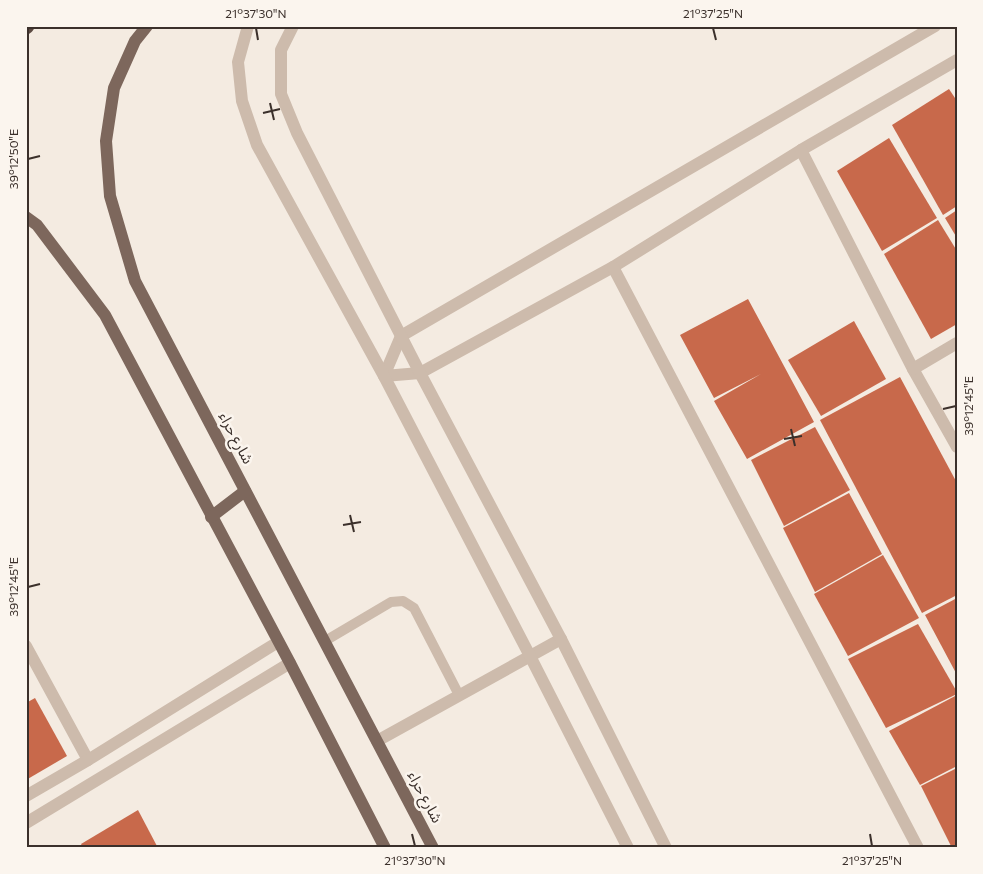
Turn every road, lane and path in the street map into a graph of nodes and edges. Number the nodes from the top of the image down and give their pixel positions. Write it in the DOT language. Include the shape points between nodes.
graph roads {
  1 [pos="147,26"];
  2 [pos="248,26"];
  3 [pos="293,26"];
  4 [pos="935,26"];
  5 [pos="957,60"];
  6 [pos="801,150"];
  7 [pos="26,217"];
  8 [pos="613,267"];
  9 [pos="401,336"];
  10 [pos="957,343"];
  11 [pos="913,369"];
  12 [pos="420,373"];
  13 [pos="384,376"];
  14 [pos="957,447"];
  15 [pos="246,491"];
  16 [pos="211,517"];
  17 [pos="561,638"];
  18 [pos="324,641"];
  19 [pos="278,642"];
  20 [pos="26,646"];
  21 [pos="530,656"];
  22 [pos="290,663"];
  23 [pos="459,695"];
  24 [pos="377,741"];
  25 [pos="88,760"];
  26 [pos="26,796"];
  27 [pos="26,823"];
  28 [pos="385,848"];
  29 [pos="433,848"];
  30 [pos="628,848"];
  31 [pos="666,848"];
  32 [pos="918,848"];
  1 -- 15 [label="main road, شارع حراء" via="135,41 114,88 106,141 110,196 135,281"];
  2 -- 13 [label="street" via="238,62 242,101 257,145"];
  3 -- 9 [label="street" via="281,50 281,94 297,133"];
  4 -- 9 [label="street"];
  5 -- 6 [label="street"];
  6 -- 8 [label="street"];
  6 -- 11 [label="street"];
  7 -- 16 [label="main road" via="37,225 104,315"];
  8 -- 12 [label="street"];
  8 -- 32 [label="street"];
  9 -- 12 [label="street"];
  9 -- 13 [label="street"];
  10 -- 11 [label="street"];
  11 -- 14 [label="street"];
  12 -- 13 [label="street"];
  12 -- 17 [label="street"];
  13 -- 21 [label="street"];
  15 -- 16 [label="main road"];
  15 -- 18 [label="main road, شارع حراء"];
  16 -- 19 [label="main road"];
  17 -- 21 [label="street"];
  17 -- 31 [label="street"];
  18 -- 23 [label="lane" via="391,602 403,601 414,608"];
  18 -- 24 [label="main road, شارع حراء"];
  19 -- 22 [label="main road"];
  19 -- 25 [label="street"];
  20 -- 25 [label="street"];
  21 -- 23 [label="street"];
  21 -- 30 [label="street"];
  22 -- 27 [label="street"];
  22 -- 28 [label="main road"];
  23 -- 24 [label="street"];
  24 -- 29 [label="main road, شارع حراء"];
  25 -- 26 [label="street"];
}
